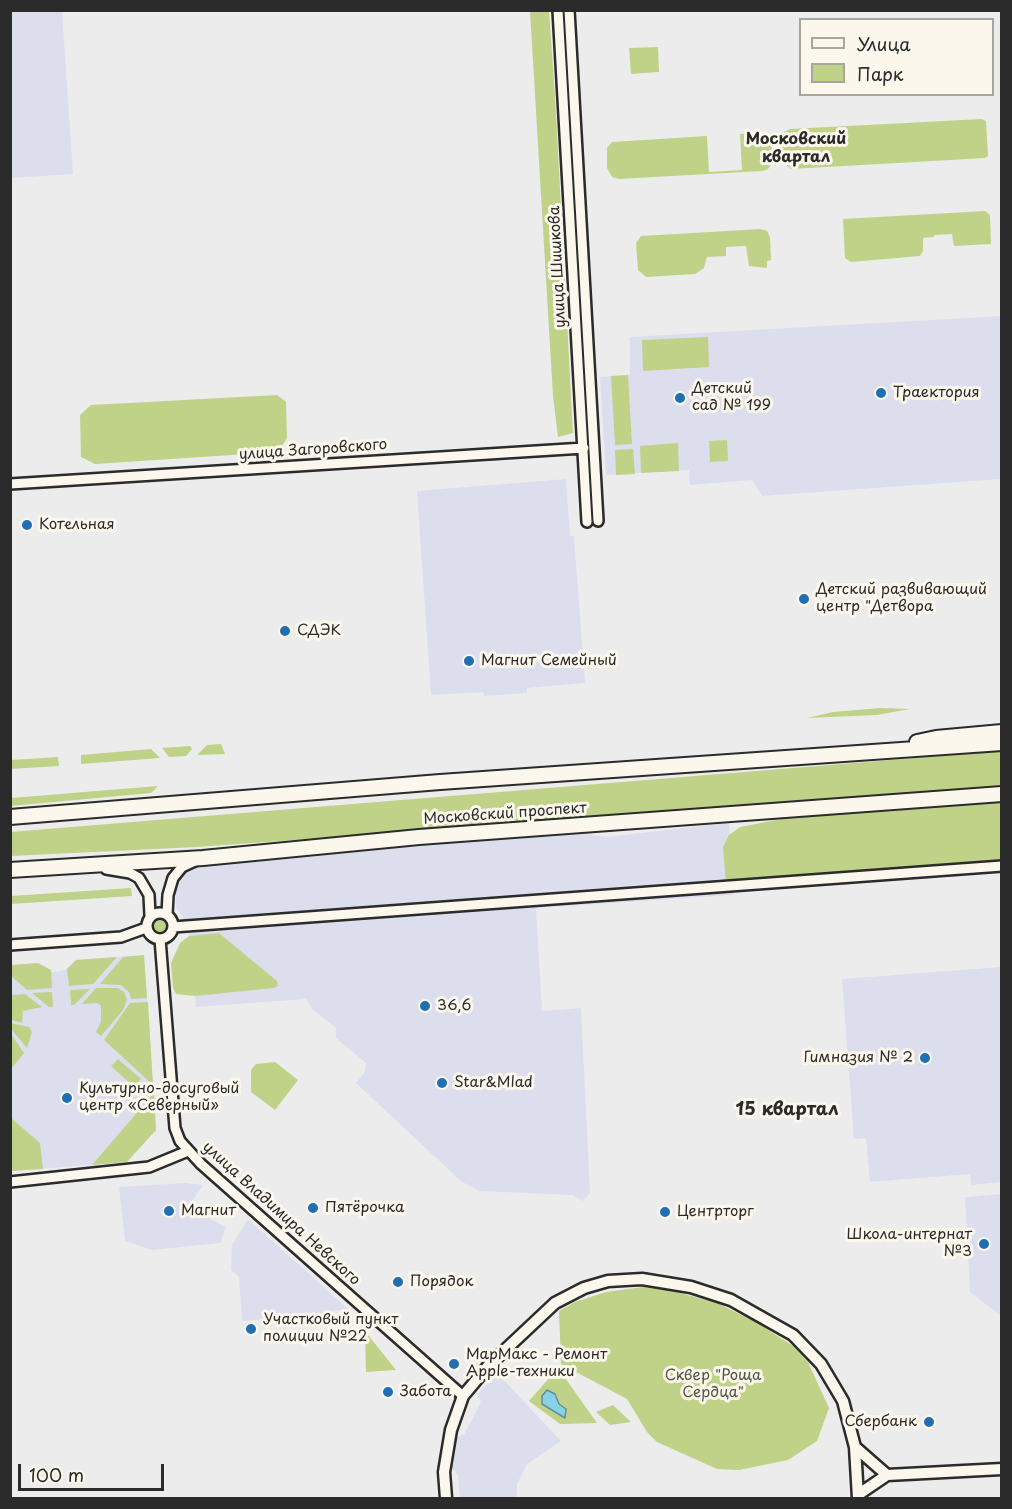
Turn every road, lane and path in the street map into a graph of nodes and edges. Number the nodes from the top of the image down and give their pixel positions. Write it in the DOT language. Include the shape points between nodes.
graph roads {
  1 [pos="558,10"];
  2 [pos="569,10"];
  3 [pos="584,448"];
  4 [pos="10,484"];
  5 [pos="587,522"];
  6 [pos="598,522"];
  7 [pos="1002,732"];
  8 [pos="1002,744"];
  9 [pos="880,752"];
  10 [pos="1002,794"];
  11 [pos="10,817"];
  12 [pos="203,858"];
  13 [pos="92,866"];
  14 [pos="1002,866"];
  15 [pos="10,870"];
  16 [pos="167,915"];
  17 [pos="150,916"];
  18 [pos="173,927"];
  19 [pos="146,928"];
  20 [pos="160,939"];
  21 [pos="10,945"];
  22 [pos="188,1151"];
  23 [pos="10,1182"];
  24 [pos="463,1396"];
  25 [pos="855,1447"];
  26 [pos="1002,1468"];
  27 [pos="887,1475"];
  28 [pos="859,1496"];
  29 [pos="446,1498"];
  1 -- 3 [label="street, улица Шишкова"];
  2 -- 6 [label="street, улица Шишкова"];
  3 -- 4 [label="street, улица Загоровского"];
  3 -- 5 [label="street, улица Шишкова"];
  7 -- 9 [label="main road" via="936,738"];
  8 -- 9 [label="main road"];
  9 -- 11 [label="main road"];
  10 -- 12 [label="main road, Московский проспект" via="435,836"];
  12 -- 13 [label="main road, Московский проспект"];
  12 -- 16 [label="street" via="182,867 173,878"];
  13 -- 15 [label="main road, Московский проспект"];
  13 -- 17 [label="street" via="139,878 149,895"];
  14 -- 18 [label="street"];
  16 -- 17 [label="street" via="157,912"];
  16 -- 18 [label="street"];
  17 -- 19 [label="street"];
  18 -- 20 [label="street" via="170,934"];
  19 -- 20 [label="street" via="153,938"];
  19 -- 21 [label="street" via="121,937"];
  20 -- 22 [label="street" via="175,1128"];
  22 -- 23 [label="street, улица Владимира Невского" via="149,1167"];
  22 -- 24 [label="street, улица Владимира Невского"];
  24 -- 25 [label="street" via="502,1352 555,1303 608,1281 642,1279 691,1287 731,1300 793,1335 821,1364 843,1401"];
  24 -- 29 [label="street" via="447,1447"];
  25 -- 27 [label="street"];
  25 -- 28 [label="street"];
  26 -- 27 [label="street"];
  27 -- 28 [label="street"];
}
